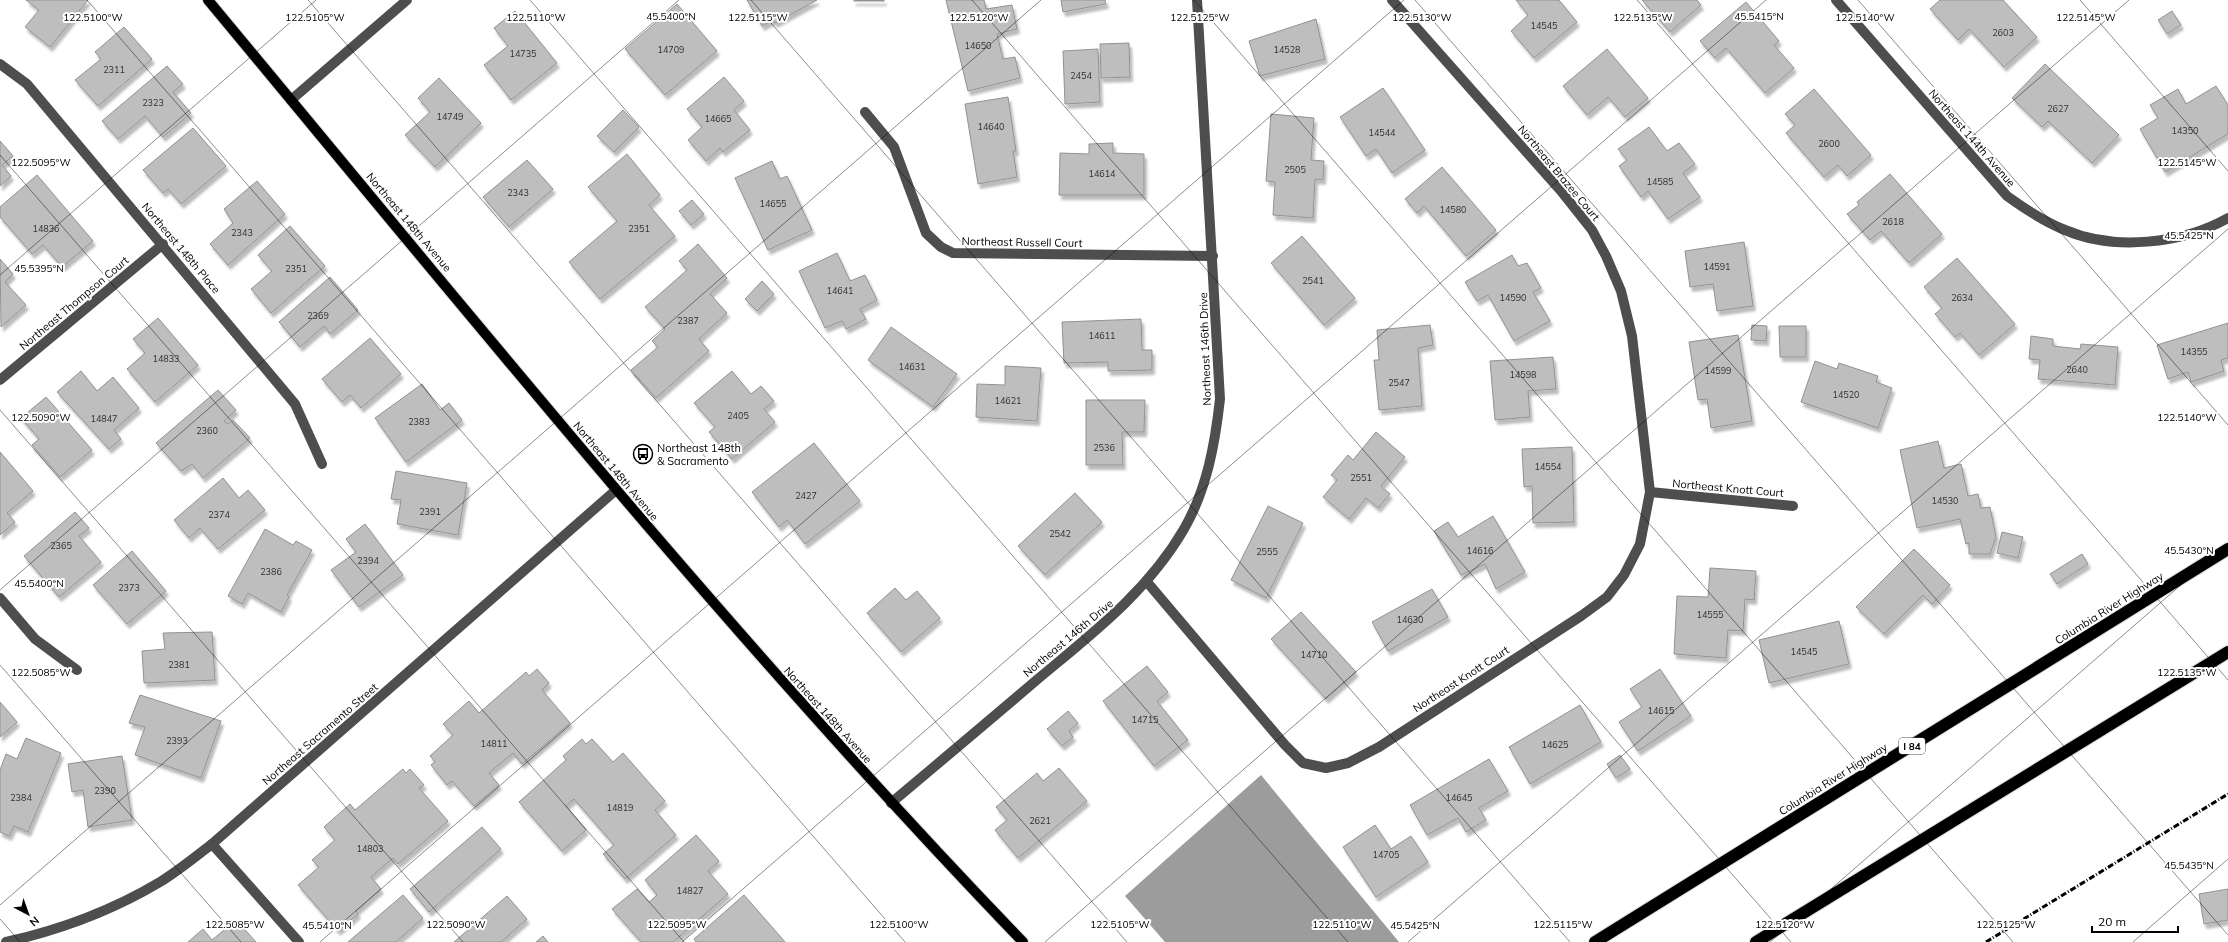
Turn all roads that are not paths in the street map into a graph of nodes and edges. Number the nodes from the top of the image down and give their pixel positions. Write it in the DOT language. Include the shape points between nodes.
graph roads {
  1 [pos="208,0"];
  2 [pos="407,0"];
  3 [pos="1197,0"];
  4 [pos="1392,0"];
  5 [pos="1836,0"];
  6 [pos="0,64"];
  7 [pos="292,100"];
  8 [pos="865,112"];
  9 [pos="2228,218"];
  10 [pos="163,244"];
  11 [pos="1213,256"];
  12 [pos="0,380"];
  13 [pos="322,464"];
  14 [pos="616,490"];
  15 [pos="1650,492"];
  16 [pos="1793,506"];
  17 [pos="2228,549"];
  18 [pos="1147,582"];
  19 [pos="0,598"];
  20 [pos="2228,652"];
  21 [pos="76,670"];
  22 [pos="891,803"];
  23 [pos="212,844"];
  24 [pos="6,942"];
  25 [pos="299,942"];
  26 [pos="1023,942"];
  27 [pos="1595,942"];
  28 [pos="1756,942"];
  1 -- 7 [label="main road, Northeast 148th Avenue"];
  2 -- 7 [label="street"];
  3 -- 11 [label="street, Northeast 146th Drive"];
  4 -- 15 [label="street, Northeast Brazee Court" via="1561,191 1592,230 1606,256 1621,291 1632,336"];
  5 -- 9 [label="street, Northeast 144th Avenue" via="2007,196 2034,216 2066,230 2099,240 2147,242 2185,236"];
  6 -- 10 [label="street, Northeast 148th Place" via="27,84"];
  7 -- 14 [label="main road, Northeast 148th Avenue"];
  8 -- 11 [label="street, Northeast Russell Court" via="894,147 926,233 941,247 953,253"];
  10 -- 12 [label="street, Northeast Thompson Court"];
  10 -- 13 [label="street, Northeast 148th Place" via="295,404"];
  11 -- 18 [label="street, Northeast 146th Drive" via="1220,399 1214,448 1203,486 1184,528"];
  14 -- 22 [label="main road, Northeast 148th Avenue" via="821,727"];
  14 -- 23 [label="street, Northeast Sacramento Street"];
  15 -- 16 [label="street, Northeast Knott Court"];
  15 -- 18 [label="street, Northeast Knott Court" via="1640,544 1624,575 1607,598 1379,747 1348,764 1326,768 1303,763 1284,745"];
  17 -- 27 [label="highway, Columbia River Highway / I 84"];
  18 -- 22 [label="street, Northeast 146th Drive" via="1118,612"];
  19 -- 21 [label="street" via="35,639"];
  20 -- 28 [label="highway"];
  22 -- 26 [label="main road, Northeast 148th Avenue"];
  23 -- 24 [label="street, Northeast Sacramento Street" via="161,882 118,904 87,918"];
  23 -- 25 [label="street"];
}
